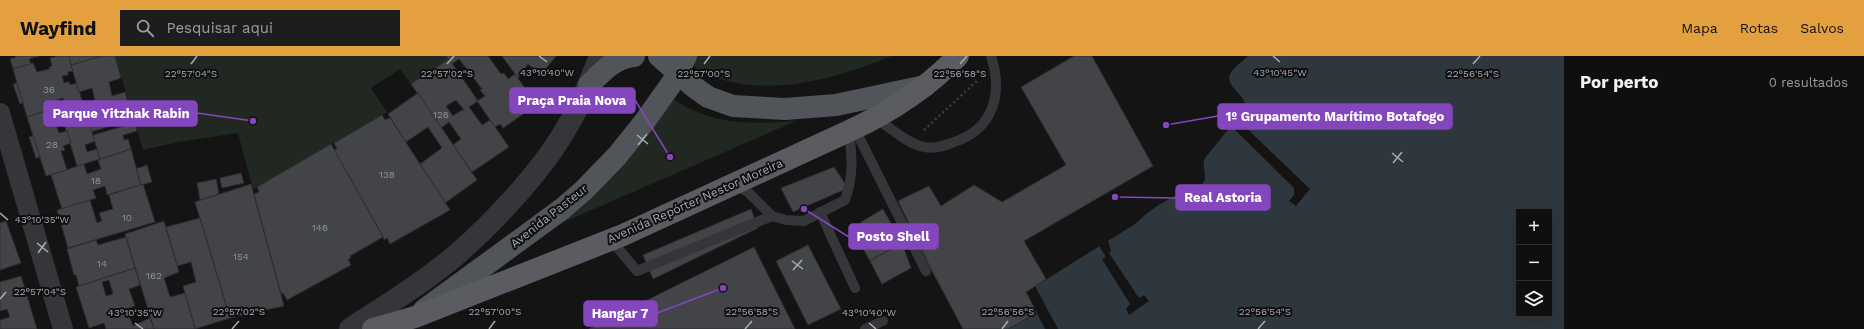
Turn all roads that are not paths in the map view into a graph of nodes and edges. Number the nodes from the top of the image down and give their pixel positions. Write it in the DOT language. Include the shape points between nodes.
graph roads {
  1 [pos="600,56"];
  2 [pos="634,56"];
  3 [pos="958,56"];
  4 [pos="991,56"];
  5 [pos="664,58"];
  6 [pos="588,85"];
  7 [pos="925,86"];
  8 [pos="0,113"];
  9 [pos="875,118"];
  10 [pos="852,130"];
  11 [pos="733,184"];
  12 [pos="820,212"];
  13 [pos="772,216"];
  14 [pos="611,240"];
  15 [pos="926,271"];
  16 [pos="855,288"];
  17 [pos="415,317"];
  18 [pos="883,321"];
  19 [pos="63,329"];
  20 [pos="350,329"];
  21 [pos="373,329"];
  22 [pos="865,329"];
  1 -- 6 [label="street"];
  2 -- 6 [label="main road" via="625,57 610,65"];
  3 -- 7 [label="highway, Avenida Repórter Nestor Moreira"];
  4 -- 9 [label="lane" via="996,96 991,115 982,126 960,140 936,148 923,147"];
  5 -- 7 [label="main road" via="700,92 716,101 733,106 785,108 836,105"];
  5 -- 17 [label="main road, Avenida Pasteur" via="674,80 617,156 584,190 546,221"];
  6 -- 20 [label="street" via="574,116 552,151 482,231 423,281"];
  7 -- 9 [label="highway, Avenida Repórter Nestor Moreira"];
  8 -- 19 [label="street"];
  9 -- 10 [label="highway, Avenida Repórter Nestor Moreira"];
  10 -- 11 [label="highway, Avenida Repórter Nestor Moreira"];
  10 -- 12 [label="lane" via="853,167 846,200"];
  10 -- 15 [label="lane"];
  11 -- 13 [label="lane" via="748,192"];
  11 -- 14 [label="highway, Avenida Repórter Nestor Moreira"];
  12 -- 13 [label="lane" via="804,221"];
  12 -- 16 [label="lane"];
  13 -- 14 [label="lane" via="636,271"];
  14 -- 17 [label="highway, Avenida Repórter Nestor Moreira"];
  17 -- 21 [label="highway, Avenida Pasteur"];
  18 -- 22 [label="lane"];
}
